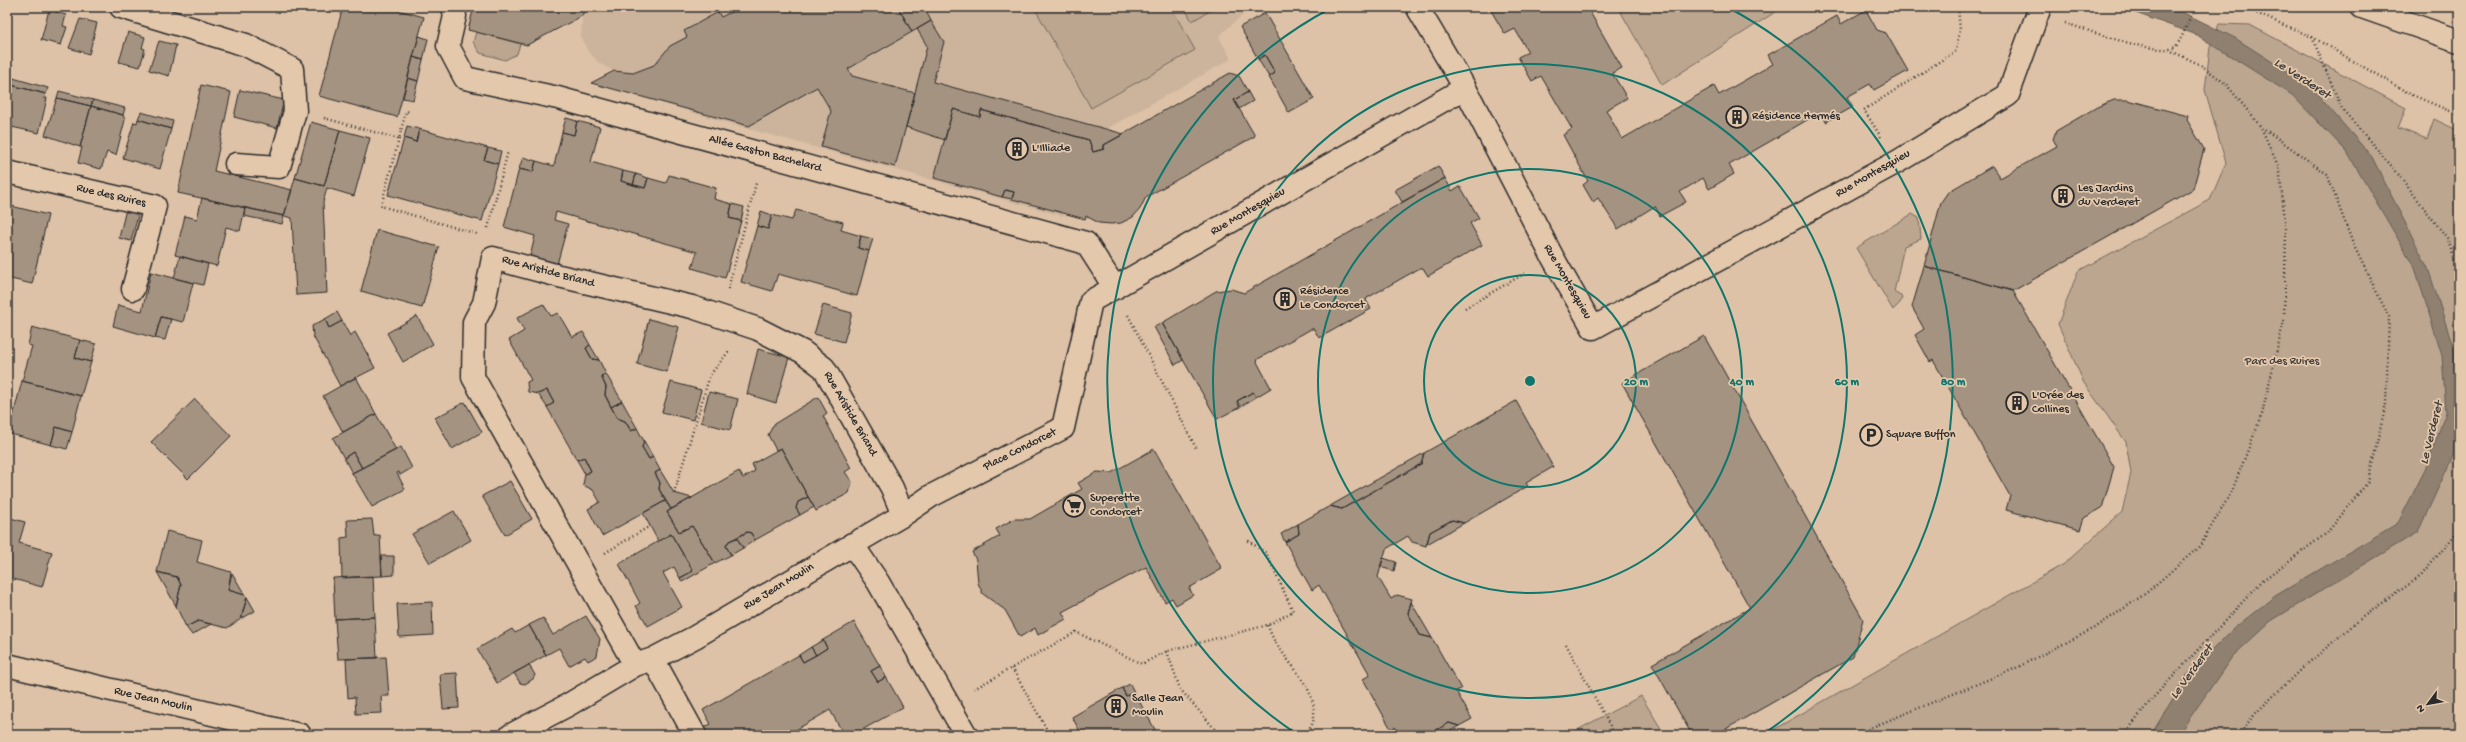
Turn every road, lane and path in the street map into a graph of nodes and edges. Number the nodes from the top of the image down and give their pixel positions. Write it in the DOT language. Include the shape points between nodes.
graph roads {
  1 [pos="121,7"];
  2 [pos="453,7"];
  3 [pos="1417,7"];
  4 [pos="1958,7"];
  5 [pos="2204,7"];
  6 [pos="2242,7"];
  7 [pos="2362,7"];
  8 [pos="2039,10"];
  9 [pos="2312,36"];
  10 [pos="2459,41"];
  11 [pos="2169,50"];
  12 [pos="1464,88"];
  13 [pos="295,111"];
  14 [pos="411,112"];
  15 [pos="2459,115"];
  16 [pos="2261,127"];
  17 [pos="398,139"];
  18 [pos="508,151"];
  19 [pos="764,154"];
  20 [pos="1897,162"];
  21 [pos="236,164"];
  22 [pos="7,172"];
  23 [pos="486,236"];
  24 [pos="492,258"];
  25 [pos="1553,258"];
  26 [pos="2459,272"];
  27 [pos="1115,288"];
  28 [pos="133,289"];
  29 [pos="1465,308"];
  30 [pos="721,317"];
  31 [pos="1196,448"];
  32 [pos="674,493"];
  33 [pos="903,515"];
  34 [pos="650,526"];
  35 [pos="2459,530"];
  36 [pos="1246,539"];
  37 [pos="852,544"];
  38 [pos="581,568"];
  39 [pos="1268,625"];
  40 [pos="1566,644"];
  41 [pos="1167,651"];
  42 [pos="644,662"];
  43 [pos="7,665"];
  44 [pos="1012,668"];
  45 [pos="948,704"];
  46 [pos="300,735"];
  47 [pos="511,735"];
  48 [pos="695,735"];
  49 [pos="966,735"];
  50 [pos="1050,735"];
  51 [pos="1220,735"];
  52 [pos="1305,735"];
  53 [pos="1615,735"];
  54 [pos="1853,735"];
  55 [pos="1878,735"];
  56 [pos="1898,735"];
  57 [pos="2124,735"];
  58 [pos="2238,735"];
  1 -- 13 [label="street" via="246,44 292,68"];
  2 -- 19 [label="street, Allée Gaston Bachelard" via="455,16 448,46 464,78 546,95"];
  3 -- 12 [label="street"];
  4 -- 20 [label="path" via="1960,30 1956,51 1864,110"];
  5 -- 11 [label="path" via="2193,11 2177,46"];
  6 -- 9 [label="path"];
  7 -- 10 [label="street"];
  8 -- 11 [label="path" via="2137,46"];
  8 -- 20 [label="street, Rue Montesquieu" via="2008,95"];
  9 -- 15 [label="path" via="2410,94"];
  9 -- 26 [label="path" via="2342,109 2395,170 2447,238"];
  11 -- 16 [label="path" via="2201,65 2226,84"];
  12 -- 25 [label="street, Rue Montesquieu"];
  12 -- 27 [label="street, Rue Montesquieu"];
  13 -- 17 [label="path"];
  13 -- 21 [label="street" via="279,167"];
  14 -- 17 [label="path" via="406,111"];
  16 -- 54 [label="path" via="2279,168 2286,229 2284,320 2262,414 2232,491 2200,546 2145,594 2095,628 2014,668"];
  16 -- 57 [label="path" via="2327,174 2353,244 2389,317 2386,404 2368,482 2327,533 2263,580 2152,699"];
  17 -- 23 [label="path" via="381,206"];
  18 -- 23 [label="path"];
  19 -- 27 [label="street, Allée Gaston Bachelard" via="1086,243"];
  19 -- 30 [label="path"];
  20 -- 25 [label="street, Rue Montesquieu" via="1593,328"];
  22 -- 28 [label="street, Rue des Ruires" via="155,206"];
  23 -- 24 [label="path"];
  24 -- 30 [label="street, Rue Aristide Briand" via="692,307"];
  24 -- 38 [label="street, Rue Aristide Briand" via="484,303 474,322 473,377"];
  25 -- 29 [label="path"];
  27 -- 31 [label="path"];
  27 -- 33 [label="street, Place Condorcet" via="1091,301 1063,428 931,496"];
  30 -- 32 [label="path" via="732,347 710,375"];
  30 -- 33 [label="street, Rue Aristide Briand" via="758,329 803,352 824,368 892,488"];
  33 -- 37 [label="street"];
  34 -- 38 [label="path"];
  35 -- 58 [label="path" via="2421,576 2364,616 2300,670 2256,713"];
  36 -- 39 [label="path" via="1266,553 1293,611"];
  37 -- 42 [label="street, Rue Jean Moulin"];
  37 -- 45 [label="street" via="878,582"];
  38 -- 42 [label="street, Rue Aristide Briand"];
  39 -- 41 [label="path"];
  39 -- 52 [label="path" via="1269,633 1294,666 1313,701 1313,722"];
  40 -- 53 [label="path"];
  41 -- 44 [label="path" via="1142,664 1076,632"];
  41 -- 51 [label="path" via="1180,689"];
  42 -- 47 [label="street, Rue Jean Moulin"];
  42 -- 48 [label="street, Rue Aristide Briand"];
  43 -- 46 [label="street, Rue Jean Moulin"];
  44 -- 45 [label="path"];
  44 -- 50 [label="path"];
  45 -- 49 [label="street"];
  55 -- 56 [label="path"];
}
